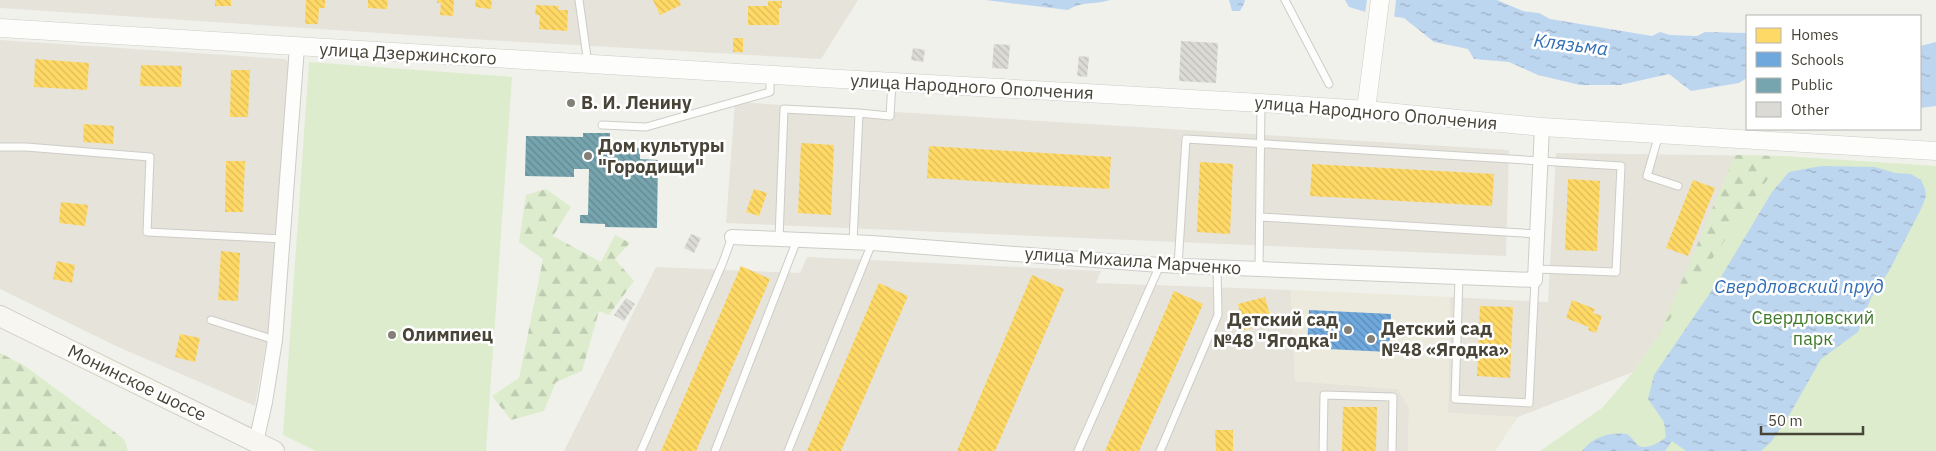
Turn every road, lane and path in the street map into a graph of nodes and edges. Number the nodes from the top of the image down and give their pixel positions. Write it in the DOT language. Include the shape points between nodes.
graph roads {
  1 [pos="579,0"];
  2 [pos="1285,0"];
  3 [pos="1380,0"];
  4 [pos="0,28"];
  5 [pos="297,47"];
  6 [pos="588,64"];
  7 [pos="770,75"];
  8 [pos="815,78"];
  9 [pos="892,82"];
  10 [pos="1329,84"];
  11 [pos="1261,103"];
  12 [pos="1366,110"];
  13 [pos="859,114"];
  14 [pos="602,125"];
  15 [pos="1542,127"];
  16 [pos="1659,134"];
  17 [pos="1261,144"];
  18 [pos="0,147"];
  19 [pos="1936,151"];
  20 [pos="1540,161"];
  21 [pos="1678,186"];
  22 [pos="1260,217"];
  23 [pos="1537,234"];
  24 [pos="732,237"];
  25 [pos="779,238"];
  26 [pos="797,239"];
  27 [pos="284,240"];
  28 [pos="853,242"];
  29 [pos="872,243"];
  30 [pos="1160,265"];
  31 [pos="1178,266"];
  32 [pos="1217,267"];
  33 [pos="1260,269"];
  34 [pos="1535,275"];
  35 [pos="1459,277"];
  36 [pos="0,316"];
  37 [pos="211,320"];
  38 [pos="274,340"];
  39 [pos="256,442"];
  40 [pos="274,451"];
  41 [pos="642,451"];
  42 [pos="715,451"];
  43 [pos="788,451"];
  44 [pos="1078,451"];
  45 [pos="1160,451"];
  46 [pos="1323,451"];
  47 [pos="1392,451"];
  1 -- 6 [label="lane"];
  2 -- 10 [label="lane"];
  3 -- 12 [label="street"];
  4 -- 5 [label="street, улица Дзержинского"];
  5 -- 6 [label="street, улица Дзержинского"];
  5 -- 27 [label="street"];
  6 -- 7 [label="street, улица Дзержинского"];
  7 -- 8 [label="street, улица Дзержинского"];
  7 -- 14 [label="lane" via="770,92 646,127"];
  8 -- 9 [label="street, улица Народного Ополчения"];
  9 -- 11 [label="street, улица Народного Ополчения"];
  9 -- 13 [label="lane" via="890,116"];
  11 -- 12 [label="street, улица Народного Ополчения"];
  11 -- 17 [label="lane"];
  12 -- 15 [label="street, улица Народного Ополчения"];
  13 -- 25 [label="lane" via="784,109"];
  13 -- 28 [label="lane"];
  15 -- 16 [label="street, улица Народного Ополчения"];
  15 -- 20 [label="street"];
  16 -- 19 [label="street, улица Народного Ополчения"];
  16 -- 21 [label="lane" via="1647,176"];
  17 -- 20 [label="lane"];
  17 -- 22 [label="lane"];
  17 -- 31 [label="lane" via="1186,139"];
  18 -- 27 [label="lane" via="150,157 147,232"];
  20 -- 23 [label="street"];
  20 -- 34 [label="lane" via="1621,166 1616,272"];
  22 -- 23 [label="lane"];
  22 -- 33 [label="lane"];
  23 -- 34 [label="street"];
  24 -- 25 [label="street, улица Михаила Марченко"];
  24 -- 41 [label="lane"];
  25 -- 26 [label="street, улица Михаила Марченко"];
  26 -- 28 [label="street, улица Михаила Марченко"];
  26 -- 42 [label="lane"];
  27 -- 38 [label="street"];
  28 -- 29 [label="street, улица Михаила Марченко"];
  29 -- 30 [label="street, улица Михаила Марченко"];
  29 -- 43 [label="lane"];
  30 -- 31 [label="street, улица Михаила Марченко"];
  30 -- 44 [label="lane"];
  31 -- 32 [label="street, улица Михаила Марченко"];
  32 -- 33 [label="street, улица Михаила Марченко"];
  32 -- 45 [label="lane" via="1218,315"];
  33 -- 35 [label="street, улица Михаила Марченко"];
  34 -- 35 [label="street, улица Михаила Марченко"];
  34 -- 35 [label="lane" via="1528,403 1455,399"];
  36 -- 39 [label="main road, Монинское шоссе"];
  37 -- 38 [label="lane"];
  38 -- 39 [label="street"];
  39 -- 40 [label="main road, Монинское шоссе"];
  46 -- 47 [label="lane" via="1324,395 1393,397"];
}
